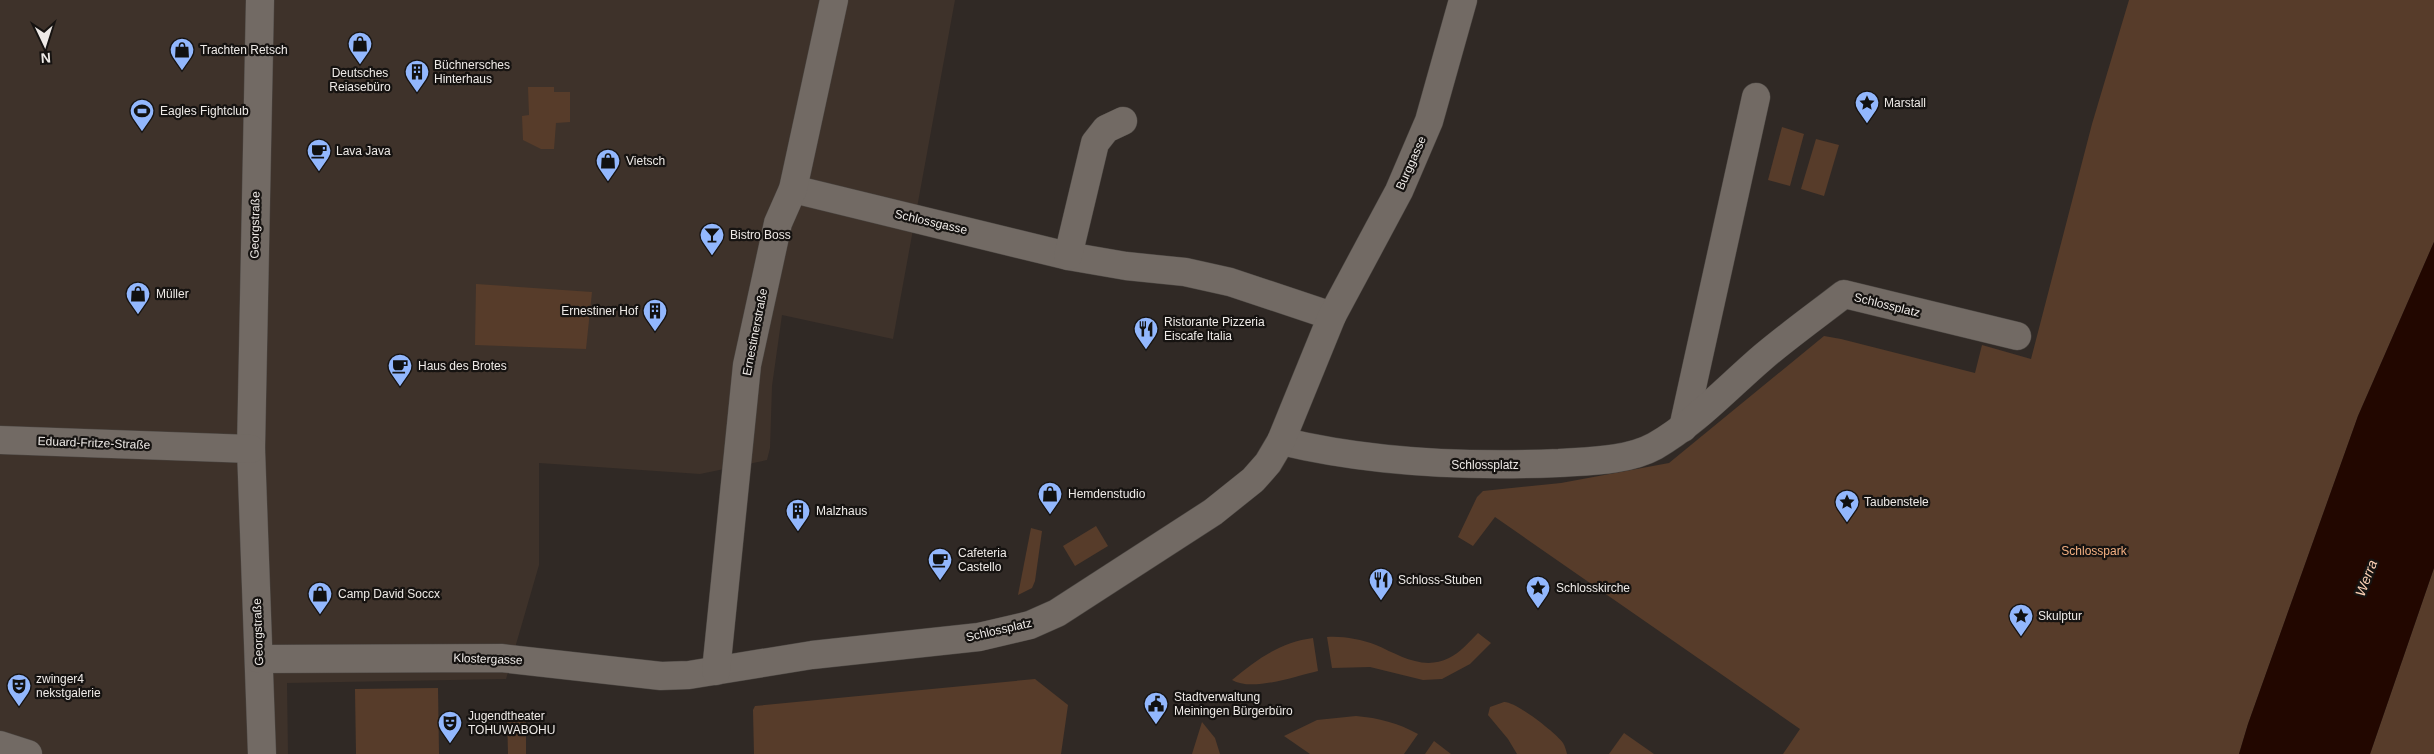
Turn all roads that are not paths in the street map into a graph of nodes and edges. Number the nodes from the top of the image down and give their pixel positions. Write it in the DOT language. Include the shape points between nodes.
graph roads {
  1 [pos="260,0"];
  2 [pos="834,0"];
  3 [pos="1462,0"];
  4 [pos="1756,97"];
  5 [pos="1123,121"];
  6 [pos="793,189"];
  7 [pos="1068,256"];
  8 [pos="1332,316"];
  9 [pos="2017,336"];
  10 [pos="1683,428"];
  11 [pos="0,440"];
  12 [pos="1281,441"];
  13 [pos="250,449"];
  14 [pos="259,659"];
  15 [pos="716,671"];
  16 [pos="0,745"];
  17 [pos="28,754"];
  18 [pos="262,754"];
  1 -- 13 [label="street, Georgstraße"];
  2 -- 6 [label="street, Ernestinerstraße"];
  3 -- 8 [label="street, Burggasse" via="1430,120 1399,191"];
  4 -- 10 [label="street"];
  5 -- 7 [label="street" via="1106,129 1095,143"];
  6 -- 7 [label="street, Schlossgasse"];
  6 -- 15 [label="street, Ernestinerstraße" via="778,223 747,365"];
  7 -- 8 [label="street, Schlossgasse" via="1221,280"];
  8 -- 12 [label="street, Schlossplatz"];
  9 -- 10 [label="street, Schlossplatz" via="1844,294 1765,355"];
  10 -- 12 [label="street, Schlossplatz" via="1653,447 1620,457 1495,466 1442,465 1320,450"];
  11 -- 13 [label="street, Eduard-Fritze-Straße"];
  12 -- 15 [label="street, Schlossplatz" via="1268,462 1236,496 1080,599 1030,625 979,637 812,655"];
  13 -- 14 [label="street, Georgstraße"];
  14 -- 15 [label="street, Klostergasse" via="501,658 661,676"];
  14 -- 18 [label="street, Georgstraße"];
  16 -- 17 [label="street"];
}
